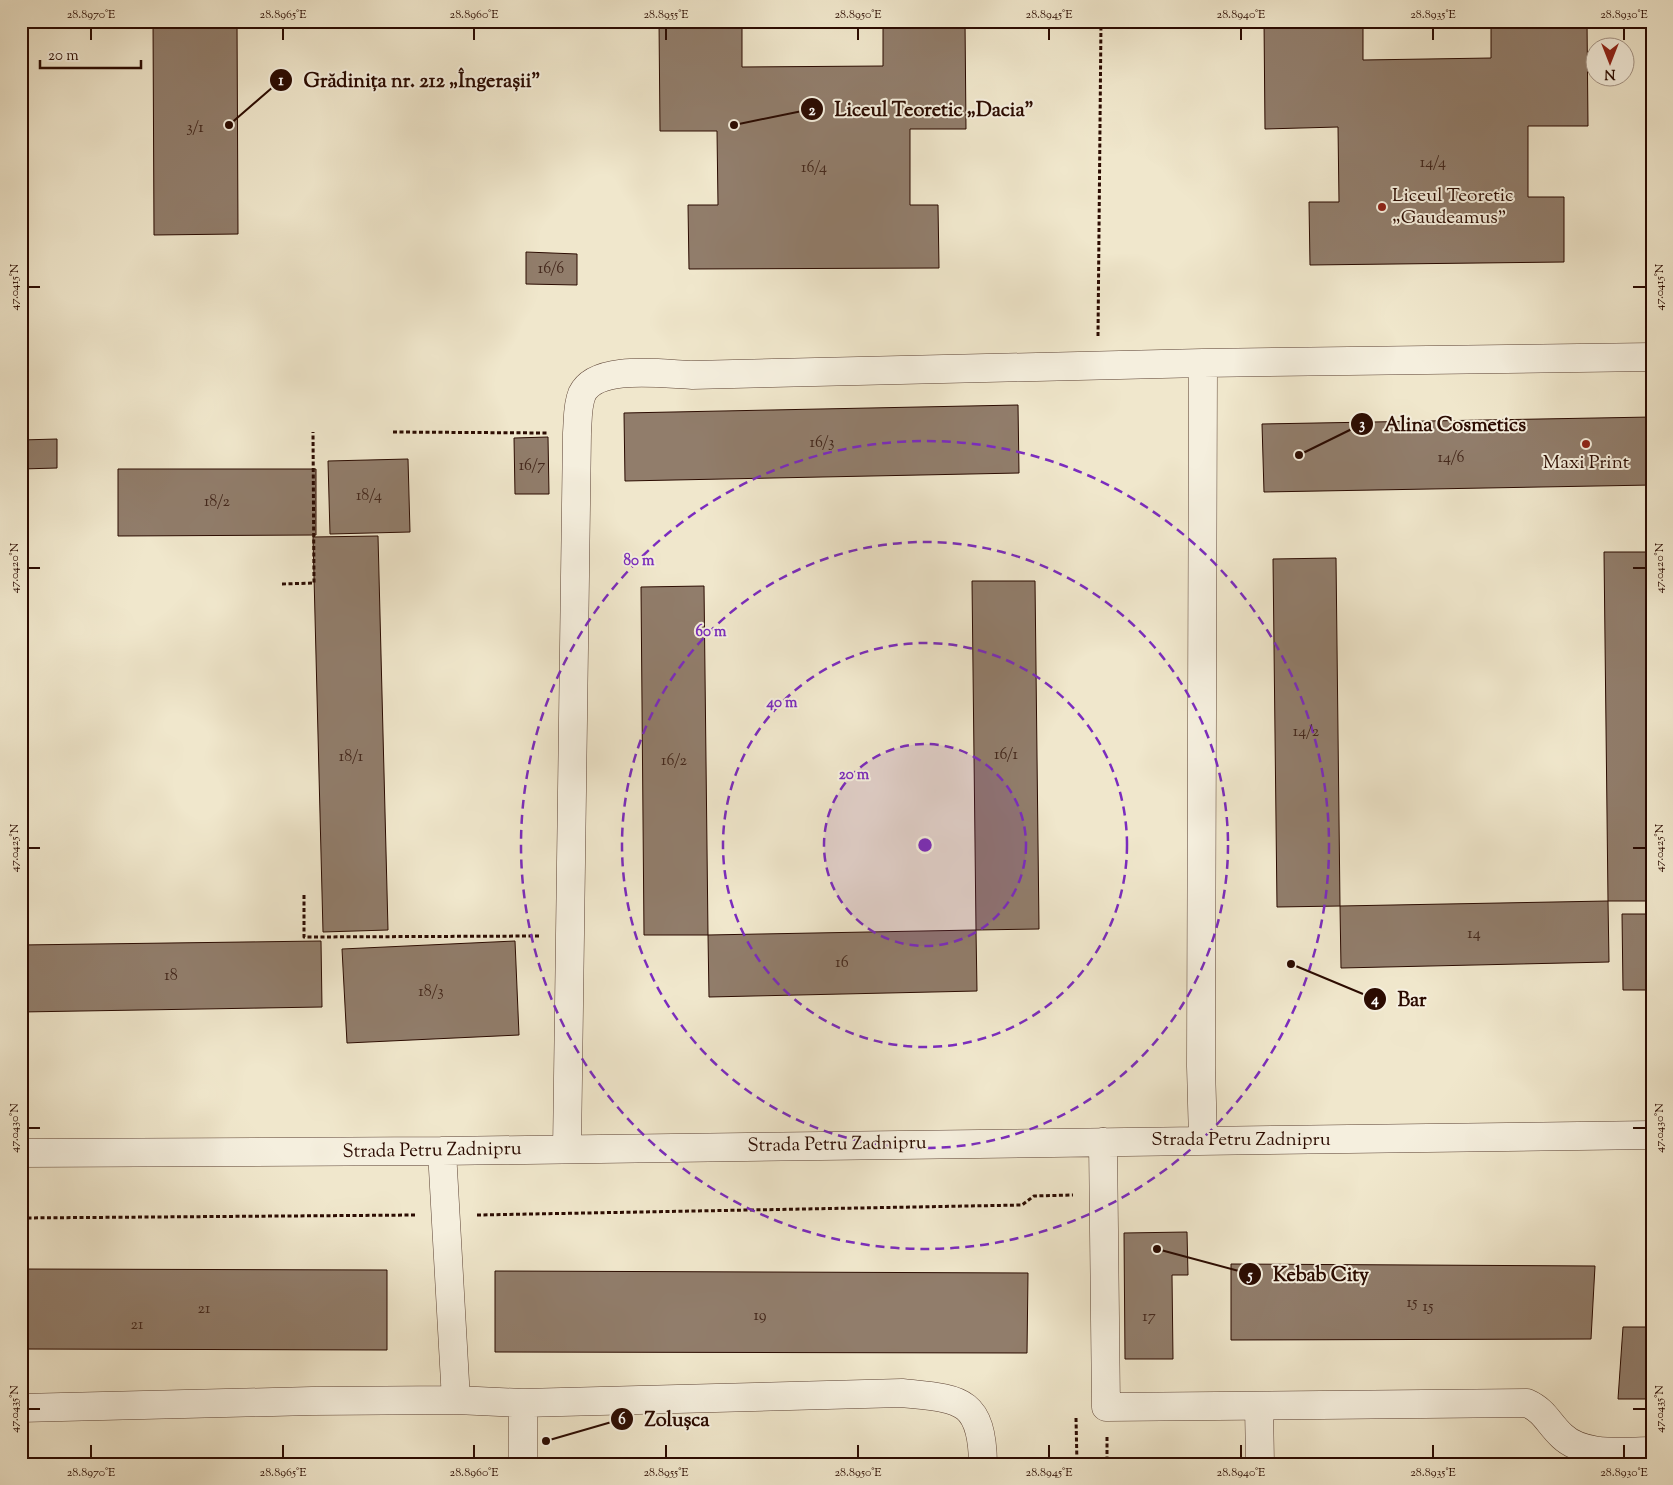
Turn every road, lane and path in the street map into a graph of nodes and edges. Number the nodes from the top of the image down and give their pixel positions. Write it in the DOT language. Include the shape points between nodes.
graph roads {
  1 [pos="1101,21"];
  2 [pos="1652,357"];
  3 [pos="1203,363"];
  4 [pos="1098,366"];
  5 [pos="313,432"];
  6 [pos="393,432"];
  7 [pos="577,433"];
  8 [pos="282,584"];
  9 [pos="304,895"];
  10 [pos="571,936"];
  11 [pos="1652,1135"];
  12 [pos="1203,1140"];
  13 [pos="1102,1142"];
  14 [pos="567,1149"];
  15 [pos="442,1151"];
  16 [pos="21,1153"];
  17 [pos="1074,1203"];
  18 [pos="446,1215"];
  19 [pos="21,1218"];
  20 [pos="456,1400"];
  21 [pos="523,1403"];
  22 [pos="1259,1406"];
  23 [pos="21,1408"];
  24 [pos="1652,1451"];
  25 [pos="523,1464"];
  26 [pos="983,1464"];
  27 [pos="1260,1464"];
  1 -- 4 [label="path"];
  2 -- 3 [label="street"];
  3 -- 4 [label="street"];
  3 -- 12 [label="street"];
  4 -- 7 [label="street" via="605,375 592,381 582,393"];
  5 -- 8 [label="path" via="314,583"];
  6 -- 7 [label="path"];
  7 -- 10 [label="street"];
  9 -- 10 [label="path" via="304,937"];
  10 -- 14 [label="street"];
  11 -- 12 [label="street, Strada Petru Zadnipru"];
  12 -- 13 [label="street, Strada Petru Zadnipru"];
  13 -- 14 [label="street, Strada Petru Zadnipru"];
  13 -- 22 [label="street" via="1106,1406"];
  14 -- 15 [label="street, Strada Petru Zadnipru"];
  15 -- 16 [label="street, Strada Petru Zadnipru"];
  15 -- 18 [label="street"];
  17 -- 18 [label="path" via="1073,1195 1034,1196 1022,1205"];
  18 -- 19 [label="path"];
  18 -- 20 [label="street"];
  20 -- 21 [label="street"];
  20 -- 23 [label="street"];
  21 -- 25 [label="street"];
  21 -- 26 [label="street" via="902,1392 964,1404 976,1416 982,1439"];
  22 -- 24 [label="street" via="1526,1403 1540,1409 1563,1437 1575,1444 1599,1451"];
  22 -- 27 [label="street"];
}
